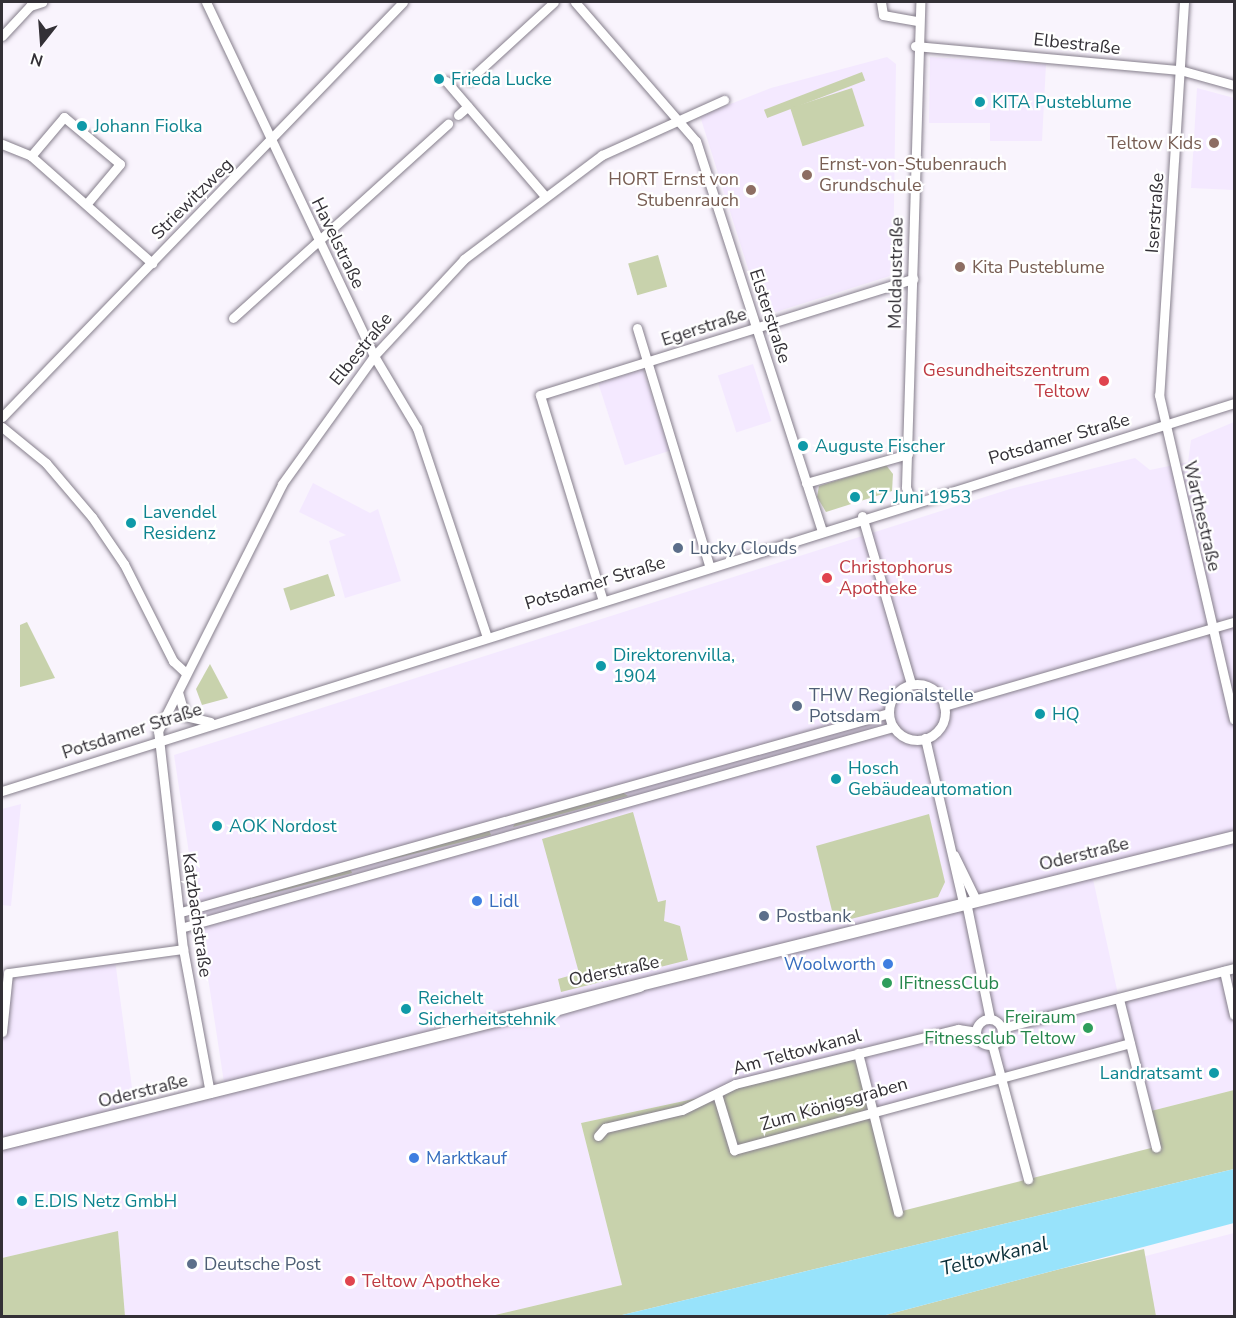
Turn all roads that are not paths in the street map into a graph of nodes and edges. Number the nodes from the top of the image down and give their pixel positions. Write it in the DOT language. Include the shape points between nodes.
graph roads {
  1 [pos="42,2"];
  2 [pos="206,2"];
  3 [pos="402,2"];
  4 [pos="554,2"];
  5 [pos="575,2"];
  6 [pos="881,2"];
  7 [pos="920,2"];
  8 [pos="1184,2"];
  9 [pos="917,21"];
  10 [pos="2,36"];
  11 [pos="915,46"];
  12 [pos="1180,70"];
  13 [pos="469,80"];
  14 [pos="446,81"];
  15 [pos="1234,85"];
  16 [pos="724,100"];
  17 [pos="468,106"];
  18 [pos="459,115"];
  19 [pos="677,118"];
  20 [pos="448,124"];
  21 [pos="272,142"];
  22 [pos="2,144"];
  23 [pos="31,156"];
  24 [pos="544,195"];
  25 [pos="87,202"];
  26 [pos="318,240"];
  27 [pos="152,263"];
  28 [pos="912,279"];
  29 [pos="233,318"];
  30 [pos="637,328"];
  31 [pos="757,328"];
  32 [pos="374,356"];
  33 [pos="647,363"];
  34 [pos="1234,403"];
  35 [pos="2,417"];
  36 [pos="1163,425"];
  37 [pos="2,427"];
  38 [pos="908,454"];
  39 [pos="806,483"];
  40 [pos="911,501"];
  41 [pos="862,516"];
  42 [pos="821,530"];
  43 [pos="709,565"];
  44 [pos="602,598"];
  45 [pos="1234,622"];
  46 [pos="1211,629"];
  47 [pos="486,634"];
  48 [pos="186,673"];
  49 [pos="911,684"];
  50 [pos="178,687"];
  51 [pos="944,706"];
  52 [pos="889,713"];
  53 [pos="1234,719"];
  54 [pos="212,722"];
  55 [pos="893,727"];
  56 [pos="925,738"];
  57 [pos="157,741"];
  58 [pos="776,744"];
  59 [pos="780,759"];
  60 [pos="638,783"];
  61 [pos="2,791"];
  62 [pos="642,797"];
  63 [pos="499,822"];
  64 [pos="503,836"];
  65 [pos="1234,837"];
  66 [pos="364,859"];
  67 [pos="369,873"];
  68 [pos="240,894"];
  69 [pos="968,902"];
  70 [pos="244,908"];
  71 [pos="181,912"];
  72 [pos="184,927"];
  73 [pos="183,949"];
  74 [pos="1234,968"];
  75 [pos="1224,971"];
  76 [pos="1119,999"];
  77 [pos="1234,1015"];
  78 [pos="990,1019"];
  79 [pos="1002,1028"];
  80 [pos="2,1032"];
  81 [pos="976,1032"];
  82 [pos="1130,1042"];
  83 [pos="992,1044"];
  84 [pos="858,1053"];
  85 [pos="1000,1075"];
  86 [pos="210,1093"];
  87 [pos="717,1094"];
  88 [pos="871,1109"];
  89 [pos="598,1136"];
  90 [pos="2,1144"];
  91 [pos="1156,1147"];
  92 [pos="1028,1179"];
  93 [pos="898,1212"];
  1 -- 10 [label="street" via="30,6"];
  2 -- 21 [label="street, Havelstraße"];
  3 -- 21 [label="street, Striewitzweg"];
  4 -- 13 [label="street"];
  5 -- 19 [label="street, Elsterstraße"];
  6 -- 9 [label="street" via="883,15"];
  7 -- 9 [label="street, Moldaustraße"];
  8 -- 12 [label="street, Iserstraße"];
  9 -- 11 [label="street, Moldaustraße"];
  11 -- 12 [label="street, Elbestraße"];
  11 -- 28 [label="street, Moldaustraße"];
  12 -- 15 [label="street, Elbestraße"];
  12 -- 36 [label="street, Iserstraße" via="1160,326"];
  14 -- 17 [label="street"];
  16 -- 19 [label="street, Elbestraße"];
  17 -- 18 [label="street"];
  17 -- 24 [label="street"];
  19 -- 24 [label="street, Elbestraße" via="602,155"];
  19 -- 31 [label="street, Elsterstraße" via="696,141"];
  20 -- 26 [label="street"];
  21 -- 26 [label="street, Havelstraße"];
  21 -- 27 [label="street, Striewitzweg"];
  22 -- 23 [label="street"];
  23 -- 25 [label="street"];
  23 -- 25 [label="street" via="64,117 120,164"];
  24 -- 32 [label="street, Elbestraße" via="439,282"];
  25 -- 27 [label="street"];
  26 -- 29 [label="street"];
  26 -- 32 [label="street, Havelstraße"];
  27 -- 35 [label="street, Striewitzweg"];
  28 -- 31 [label="street, Egerstraße"];
  28 -- 38 [label="street, Moldaustraße"];
  30 -- 33 [label="street"];
  31 -- 33 [label="street, Egerstraße"];
  31 -- 39 [label="street, Elsterstraße"];
  32 -- 47 [label="street, Havelstraße" via="417,428"];
  32 -- 48 [label="street, Elbestraße" via="282,484"];
  33 -- 43 [label="street"];
  33 -- 44 [label="street, Egerstraße" via="540,395"];
  34 -- 36 [label="street, Potsdamer Straße"];
  36 -- 40 [label="street, Potsdamer Straße"];
  36 -- 46 [label="street, Warthestraße"];
  37 -- 48 [label="street" via="46,463 92,517 124,564 173,661"];
  38 -- 39 [label="street"];
  38 -- 40 [label="street, Moldaustraße"];
  39 -- 42 [label="street, Elsterstraße"];
  40 -- 41 [label="street, Potsdamer Straße"];
  41 -- 42 [label="street, Potsdamer Straße"];
  41 -- 49 [label="street"];
  42 -- 43 [label="street, Potsdamer Straße"];
  43 -- 44 [label="street, Potsdamer Straße"];
  44 -- 47 [label="street, Potsdamer Straße"];
  45 -- 46 [label="street"];
  46 -- 51 [label="street"];
  46 -- 53 [label="street, Warthestraße"];
  47 -- 54 [label="street, Potsdamer Straße"];
  48 -- 50 [label="street, Elbestraße"];
  49 -- 51 [label="street" via="934,690"];
  49 -- 52 [label="street" via="893,698"];
  50 -- 54 [label="street" via="179,711"];
  50 -- 57 [label="street, Elbestraße"];
  51 -- 56 [label="street" via="941,726"];
  52 -- 55 [label="street"];
  52 -- 58 [label="street"];
  54 -- 57 [label="street, Potsdamer Straße"];
  55 -- 56 [label="street" via="910,739"];
  55 -- 59 [label="street"];
  56 -- 69 [label="street"];
  57 -- 61 [label="street, Potsdamer Straße"];
  57 -- 71 [label="street, Katzbachstraße"];
  58 -- 59 [label="street"];
  58 -- 60 [label="street"];
  59 -- 62 [label="street"];
  60 -- 62 [label="street"];
  60 -- 63 [label="street"];
  62 -- 64 [label="street"];
  63 -- 64 [label="street"];
  63 -- 66 [label="street"];
  64 -- 67 [label="street"];
  65 -- 69 [label="main road, Oderstraße"];
  66 -- 67 [label="street"];
  66 -- 68 [label="street"];
  67 -- 70 [label="street"];
  68 -- 70 [label="street"];
  68 -- 71 [label="street"];
  69 -- 78 [label="street"];
  69 -- 86 [label="main road, Oderstraße" via="640,986 626,984 513,1017"];
  70 -- 72 [label="street"];
  71 -- 72 [label="street, Katzbachstraße"];
  72 -- 73 [label="street, Katzbachstraße"];
  73 -- 80 [label="street" via="8,973"];
  73 -- 86 [label="street, Katzbachstraße"];
  74 -- 75 [label="street"];
  75 -- 76 [label="street"];
  75 -- 77 [label="street"];
  76 -- 79 [label="street"];
  76 -- 82 [label="street"];
  78 -- 79 [label="street"];
  78 -- 81 [label="street"];
  79 -- 83 [label="street"];
  81 -- 83 [label="street" via="981,1042"];
  81 -- 84 [label="street, Am Teltowkanal" via="957,1029"];
  82 -- 85 [label="street, Zum Königsgraben"];
  82 -- 91 [label="street"];
  83 -- 85 [label="street"];
  84 -- 87 [label="street, Am Teltowkanal" via="735,1084"];
  84 -- 88 [label="street"];
  85 -- 88 [label="street, Zum Königsgraben"];
  85 -- 92 [label="street"];
  86 -- 90 [label="main road, Oderstraße"];
  87 -- 88 [label="street, Zum Königsgraben" via="734,1150"];
  87 -- 89 [label="street, Am Teltowkanal" via="682,1110 605,1128"];
  88 -- 93 [label="street"];
}
